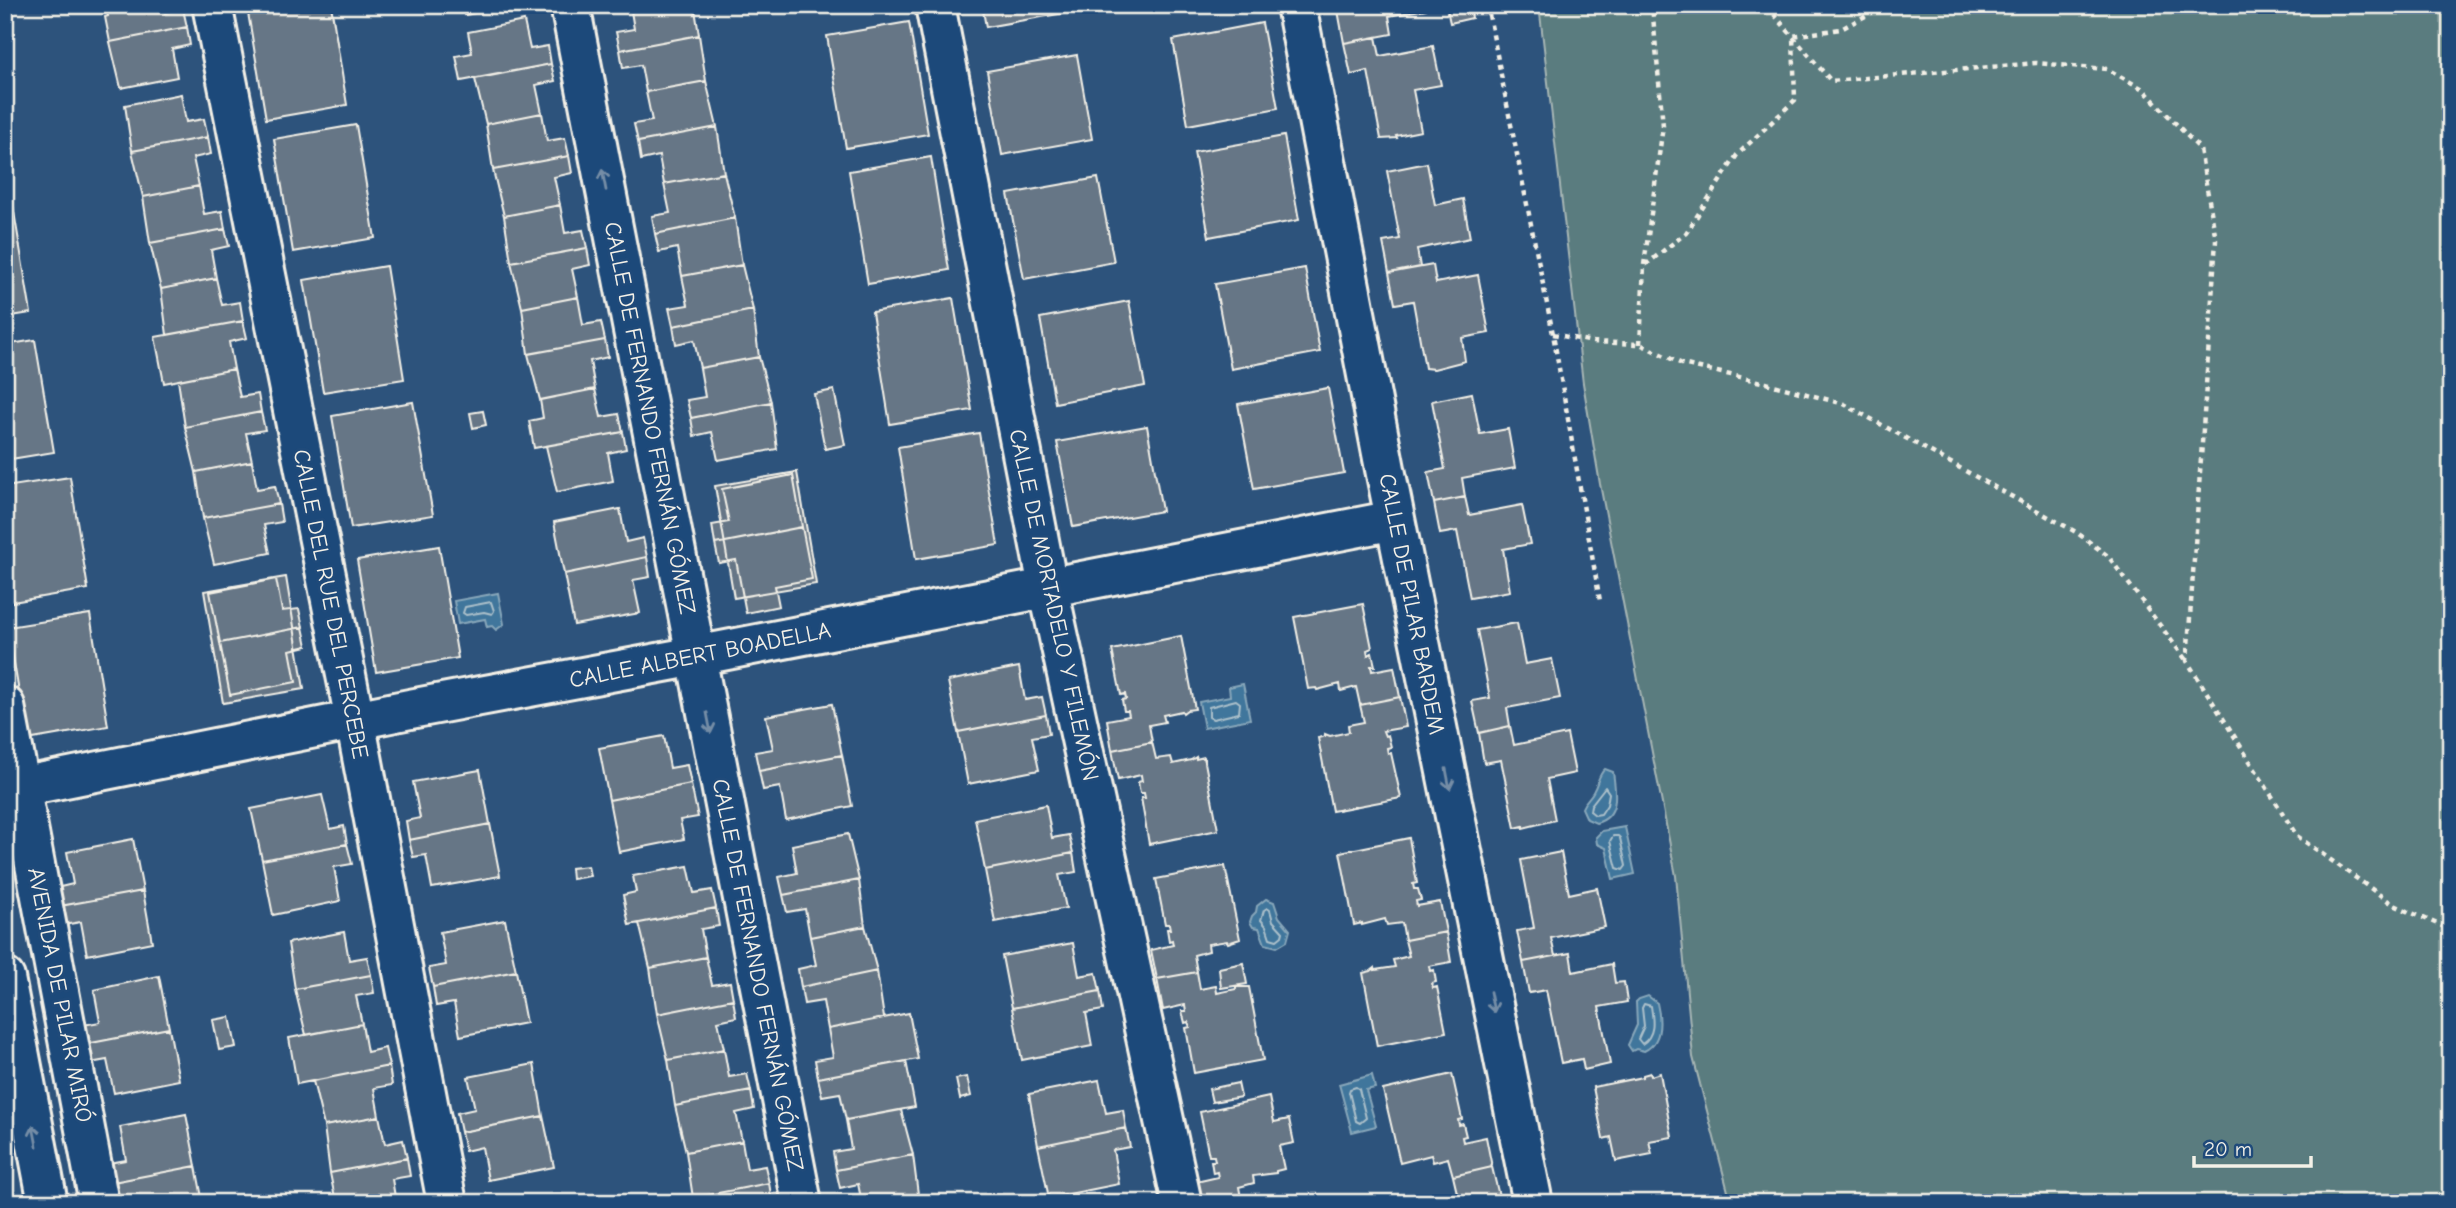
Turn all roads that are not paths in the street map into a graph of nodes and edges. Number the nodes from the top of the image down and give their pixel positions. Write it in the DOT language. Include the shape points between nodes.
graph roads {
  1 [pos="212,5"];
  2 [pos="570,5"];
  3 [pos="934,5"];
  4 [pos="1296,5"];
  5 [pos="1395,520"];
  6 [pos="1048,587"];
  7 [pos="696,656"];
  8 [pos="5,706"];
  9 [pos="355,720"];
  10 [pos="13,789"];
  11 [pos="5,978"];
  12 [pos="48,1203"];
  13 [pos="99,1203"];
  14 [pos="447,1203"];
  15 [pos="803,1203"];
  16 [pos="1182,1203"];
  17 [pos="1533,1203"];
  1 -- 9 [label="street, CALLE DEL RUE DEL PERCEBE"];
  7 -- 2 [label="street, CALLE DE FERNANDO FERNÁN GÓMEZ, one-way"];
  3 -- 6 [label="street, CALLE DE MORTADELO Y FILEMÓN"];
  4 -- 5 [label="street, CALLE DE PILAR BARDEM"];
  5 -- 6 [label="street, CALLE ALBERT BOADELLA"];
  5 -- 17 [label="street, CALLE DE PILAR BARDEM, one-way"];
  6 -- 7 [label="street, CALLE ALBERT BOADELLA"];
  6 -- 16 [label="street, CALLE DE MORTADELO Y FILEMÓN"];
  7 -- 9 [label="street, CALLE ALBERT BOADELLA"];
  7 -- 15 [label="street, CALLE DE FERNANDO FERNÁN GÓMEZ, one-way"];
  8 -- 10 [label="street, AVENIDA DE PILAR MIRÓ"];
  9 -- 10 [label="street, CALLE ALBERT BOADELLA"];
  9 -- 14 [label="street, CALLE DEL RUE DEL PERCEBE"];
  10 -- 13 [label="street, AVENIDA DE PILAR MIRÓ"];
  12 -- 11 [label="street, one-way"];
}
